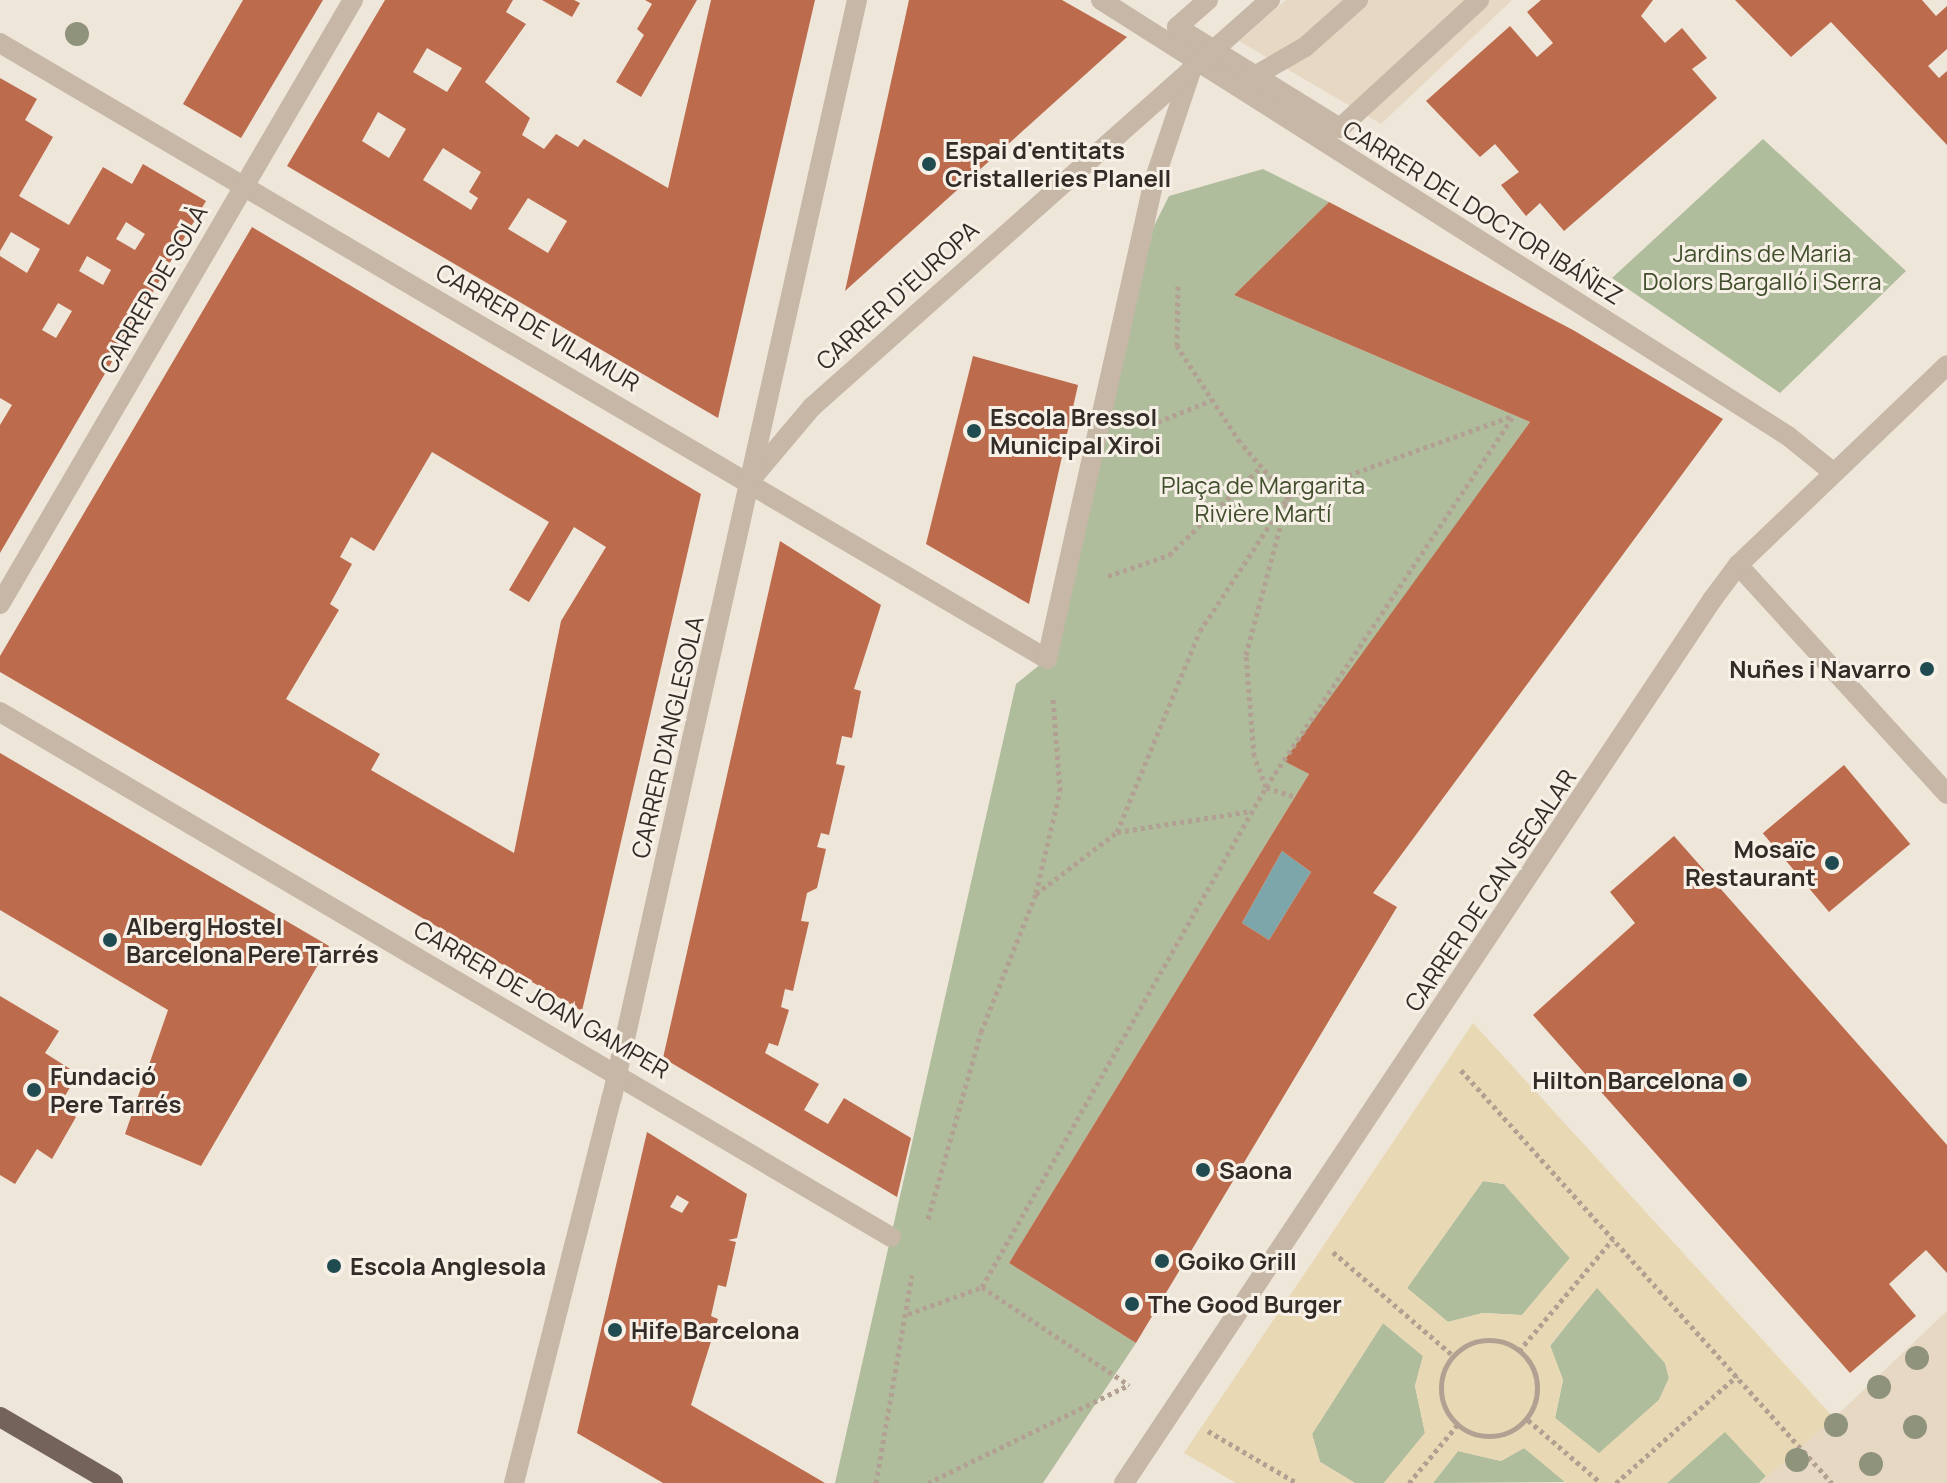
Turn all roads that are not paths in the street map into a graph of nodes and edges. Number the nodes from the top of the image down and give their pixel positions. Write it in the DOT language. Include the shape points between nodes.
graph roads {
  1 [pos="353,0"];
  2 [pos="857,0"];
  3 [pos="1101,0"];
  4 [pos="1208,0"];
  5 [pos="1270,0"];
  6 [pos="1358,0"];
  7 [pos="1479,0"];
  8 [pos="0,43"];
  9 [pos="1211,50"];
  10 [pos="1194,62"];
  11 [pos="1253,74"];
  12 [pos="1237,89"];
  13 [pos="243,185"];
  14 [pos="1947,365"];
  15 [pos="1834,473"];
  16 [pos="751,480"];
  17 [pos="1738,565"];
  18 [pos="0,604"];
  19 [pos="0,712"];
  20 [pos="1947,794"];
  21 [pos="617,1073"];
  22 [pos="891,1237"];
  23 [pos="0,1417"];
  24 [pos="113,1483"];
  25 [pos="514,1483"];
  26 [pos="1124,1483"];
  1 -- 13 [label="street, CARRER DE SOLÀ"];
  2 -- 16 [label="street, CARRER D'ANGLESOLA"];
  3 -- 10 [label="street, CARRER DEL DOCTOR IBÁÑEZ"];
  4 -- 9 [label="street, CARRER DEL DOCTOR IBÁÑEZ" via="1177,27"];
  5 -- 9 [label="street, CARRER D'EUROPA"];
  6 -- 11 [label="street" via="1305,47"];
  7 -- 11 [label="street, CARRER DEL DOCTOR IBÁÑEZ" via="1340,128"];
  8 -- 13 [label="street, CARRER DE VILAMUR"];
  9 -- 10 [label="street, CARRER D'EUROPA"];
  9 -- 11 [label="street, CARRER DEL DOCTOR IBÁÑEZ"];
  10 -- 12 [label="street, CARRER DEL DOCTOR IBÁÑEZ"];
  10 -- 16 [label="street, CARRER D'EUROPA" via="812,407"];
  10 -- 16 [label="street, CARRER DE VILAMUR" via="1153,184 1047,659"];
  11 -- 12 [label="street"];
  12 -- 15 [label="street, CARRER DEL DOCTOR IBÁÑEZ" via="1788,436"];
  13 -- 16 [label="street, CARRER DE VILAMUR"];
  13 -- 18 [label="street, CARRER DE SOLÀ"];
  14 -- 15 [label="street, CARRER DE CAN SEGALAR"];
  15 -- 17 [label="street, CARRER DE CAN SEGALAR"];
  16 -- 21 [label="street, CARRER D'ANGLESOLA"];
  17 -- 20 [label="street"];
  17 -- 26 [label="street, CARRER DE CAN SEGALAR"];
  19 -- 21 [label="street, CARRER DE JOAN GAMPER"];
  21 -- 22 [label="street, CARRER DE JOAN GAMPER"];
  21 -- 25 [label="street, CARRER D'ANGLESOLA"];
  23 -- 24 [label="main road"];
}
